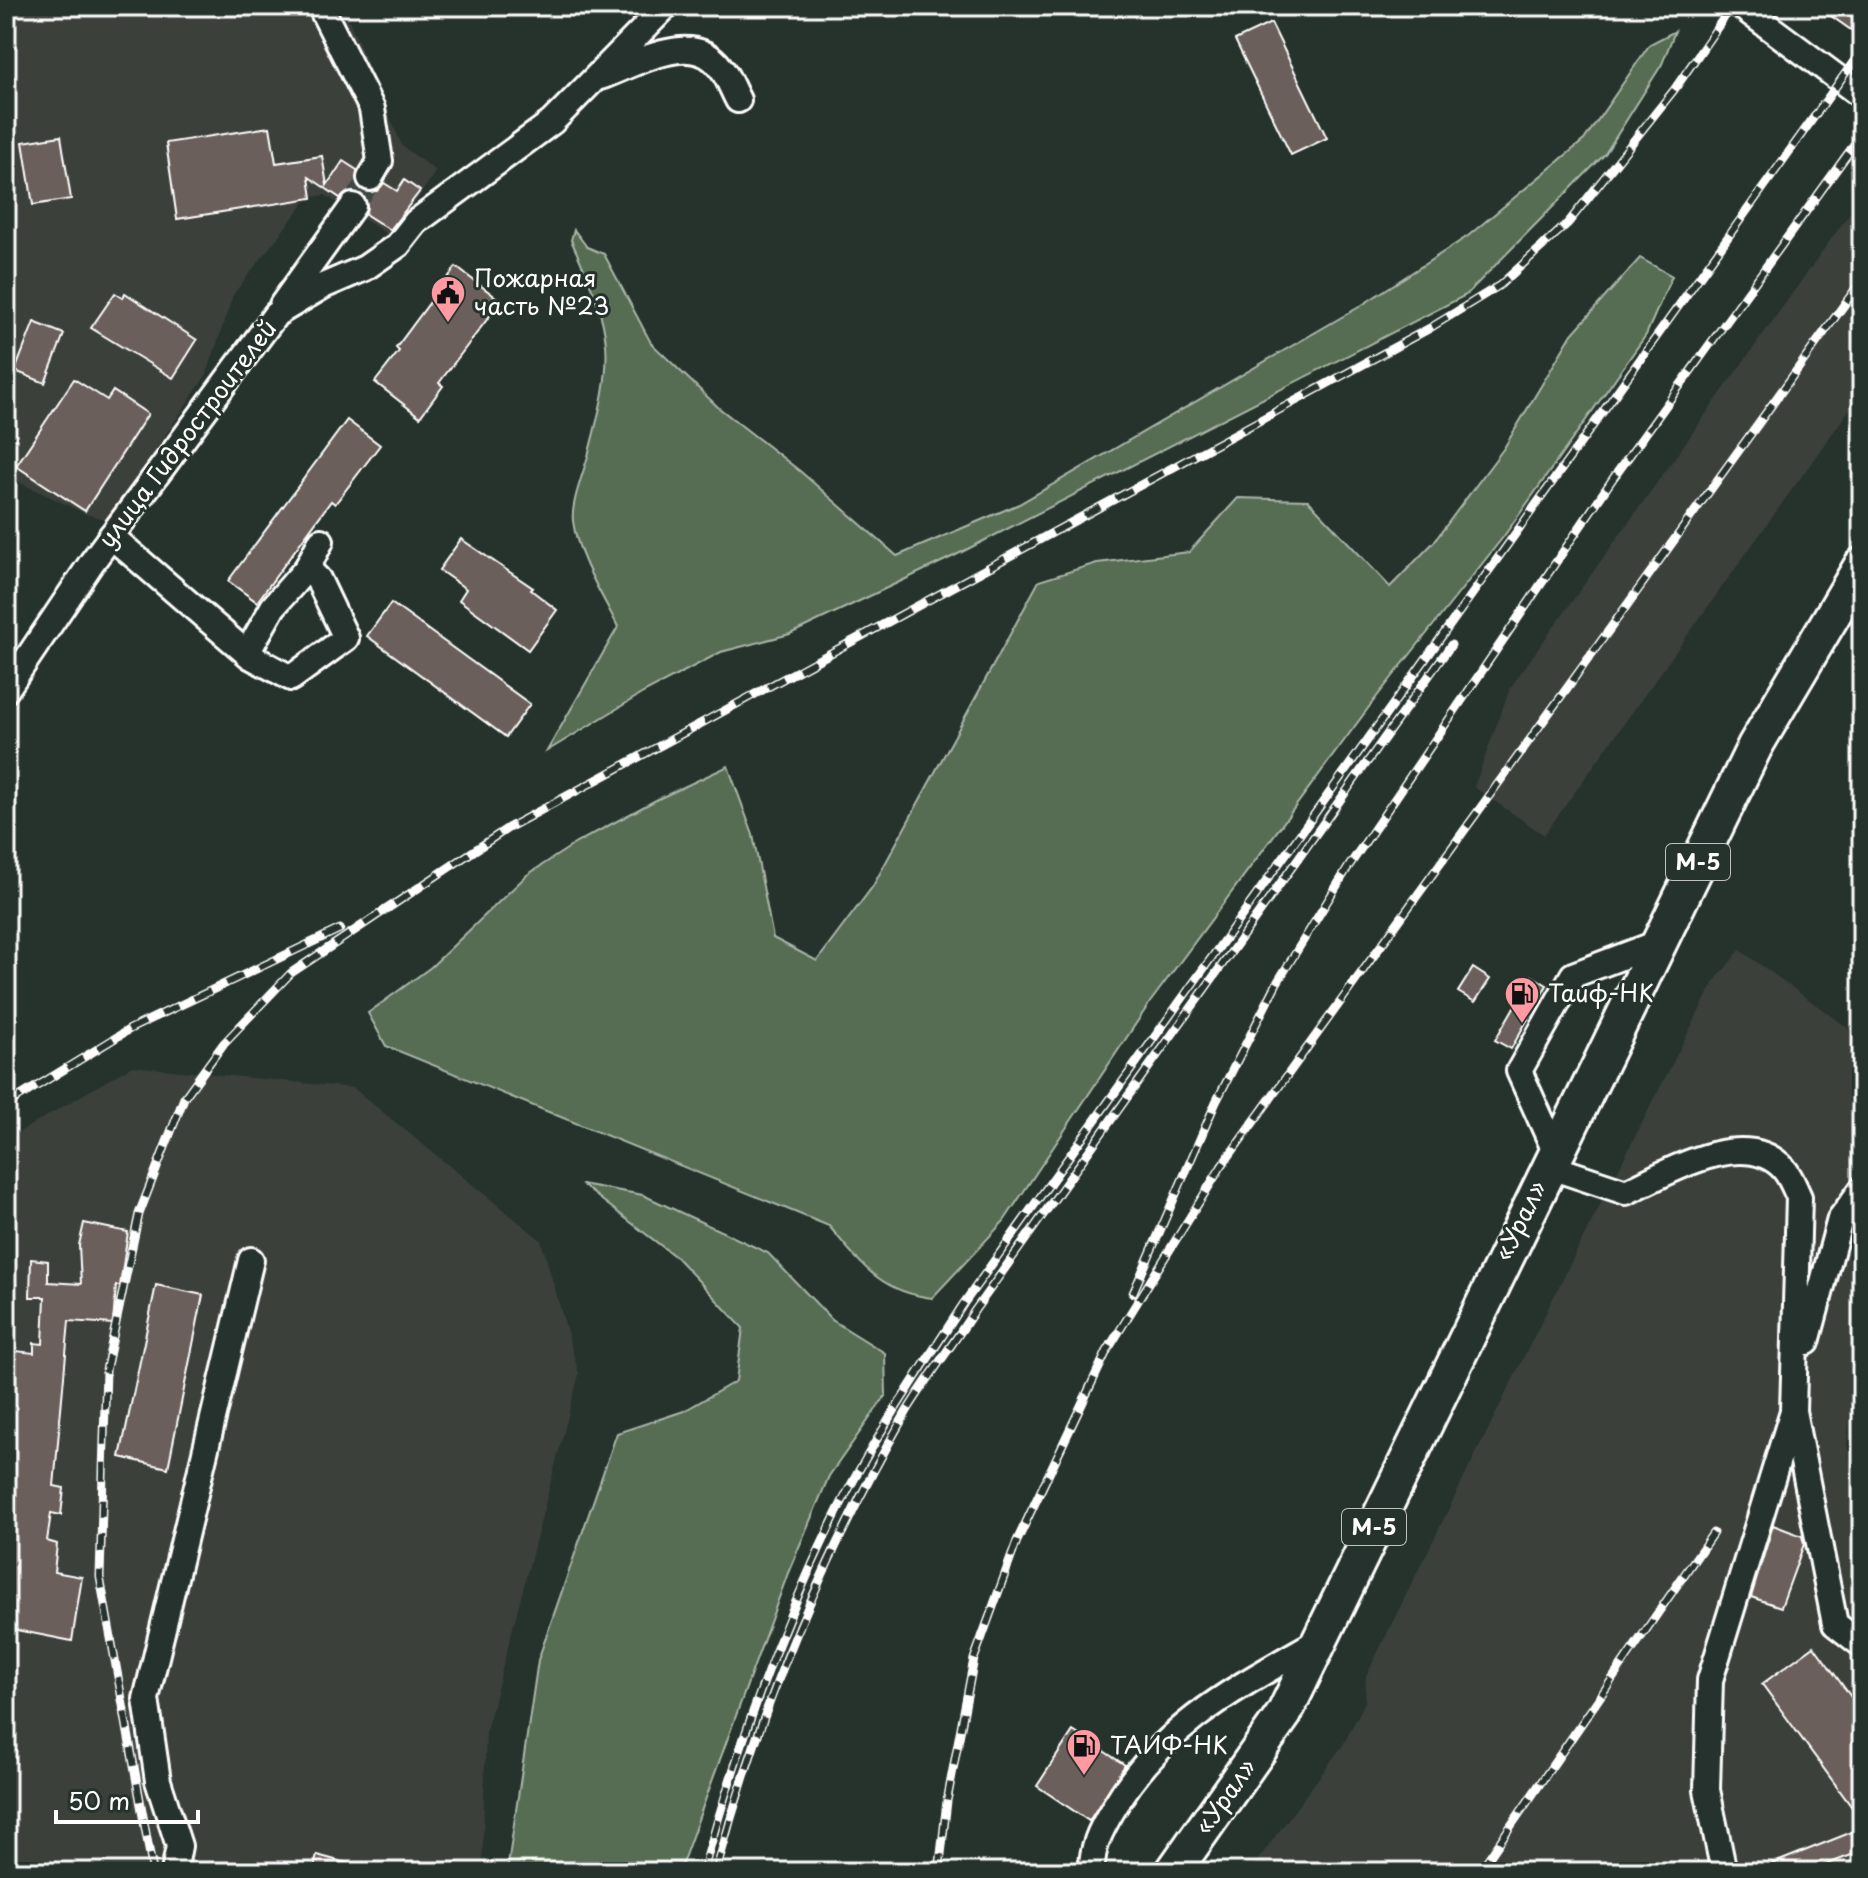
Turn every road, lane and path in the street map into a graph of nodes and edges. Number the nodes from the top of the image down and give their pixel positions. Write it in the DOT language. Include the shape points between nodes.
graph roads {
  1 [pos="320,6"];
  2 [pos="666,6"];
  3 [pos="1741,6"];
  4 [pos="594,79"];
  5 [pos="1862,96"];
  6 [pos="738,100"];
  7 [pos="370,178"];
  8 [pos="353,206"];
  9 [pos="276,314"];
  10 [pos="111,536"];
  11 [pos="321,541"];
  12 [pos="1862,565"];
  13 [pos="307,568"];
  14 [pos="247,653"];
  15 [pos="6,690"];
  16 [pos="1658,943"];
  17 [pos="1552,1158"];
  18 [pos="1862,1189"];
  19 [pos="251,1260"];
  20 [pos="1793,1411"];
  21 [pos="1320,1640"];
  22 [pos="1862,1645"];
  23 [pos="174,1872"];
  24 [pos="1092,1872"];
  25 [pos="1173,1872"];
  26 [pos="1724,1872"];
  1 -- 7 [label="street" via="372,109 380,161"];
  2 -- 4 [label="street, улица Гидростроителей"];
  3 -- 5 [label="street"];
  4 -- 6 [label="street" via="684,48 699,49 720,66"];
  4 -- 9 [label="street, улица Гидростроителей" via="552,122 416,222 398,245"];
  8 -- 9 [label="street"];
  9 -- 10 [label="street, улица Гидростроителей"];
  10 -- 14 [label="street"];
  10 -- 15 [label="street, улица Гидростроителей"];
  11 -- 13 [label="street"];
  12 -- 16 [label="highway, «Урал» / М-5" via="1755,746"];
  13 -- 14 [label="street" via="273,607"];
  13 -- 14 [label="street" via="318,579 346,638 291,678"];
  16 -- 17 [label="highway, «Урал» / М-5"];
  16 -- 17 [label="street" via="1573,975 1519,1071"];
  17 -- 20 [label="street" via="1626,1192 1720,1151 1757,1153 1784,1168 1799,1197"];
  17 -- 21 [label="highway, «Урал» / М-5"];
  18 -- 20 [label="street" via="1840,1219 1815,1302"];
  19 -- 23 [label="street" via="146,1699 158,1781 179,1846"];
  20 -- 22 [label="street" via="1835,1624"];
  20 -- 26 [label="street" via="1710,1680 1707,1790"];
  21 -- 24 [label="street" via="1208,1708 1161,1744 1097,1836"];
  21 -- 25 [label="highway, «Урал» / М-5" via="1284,1714"];
}
